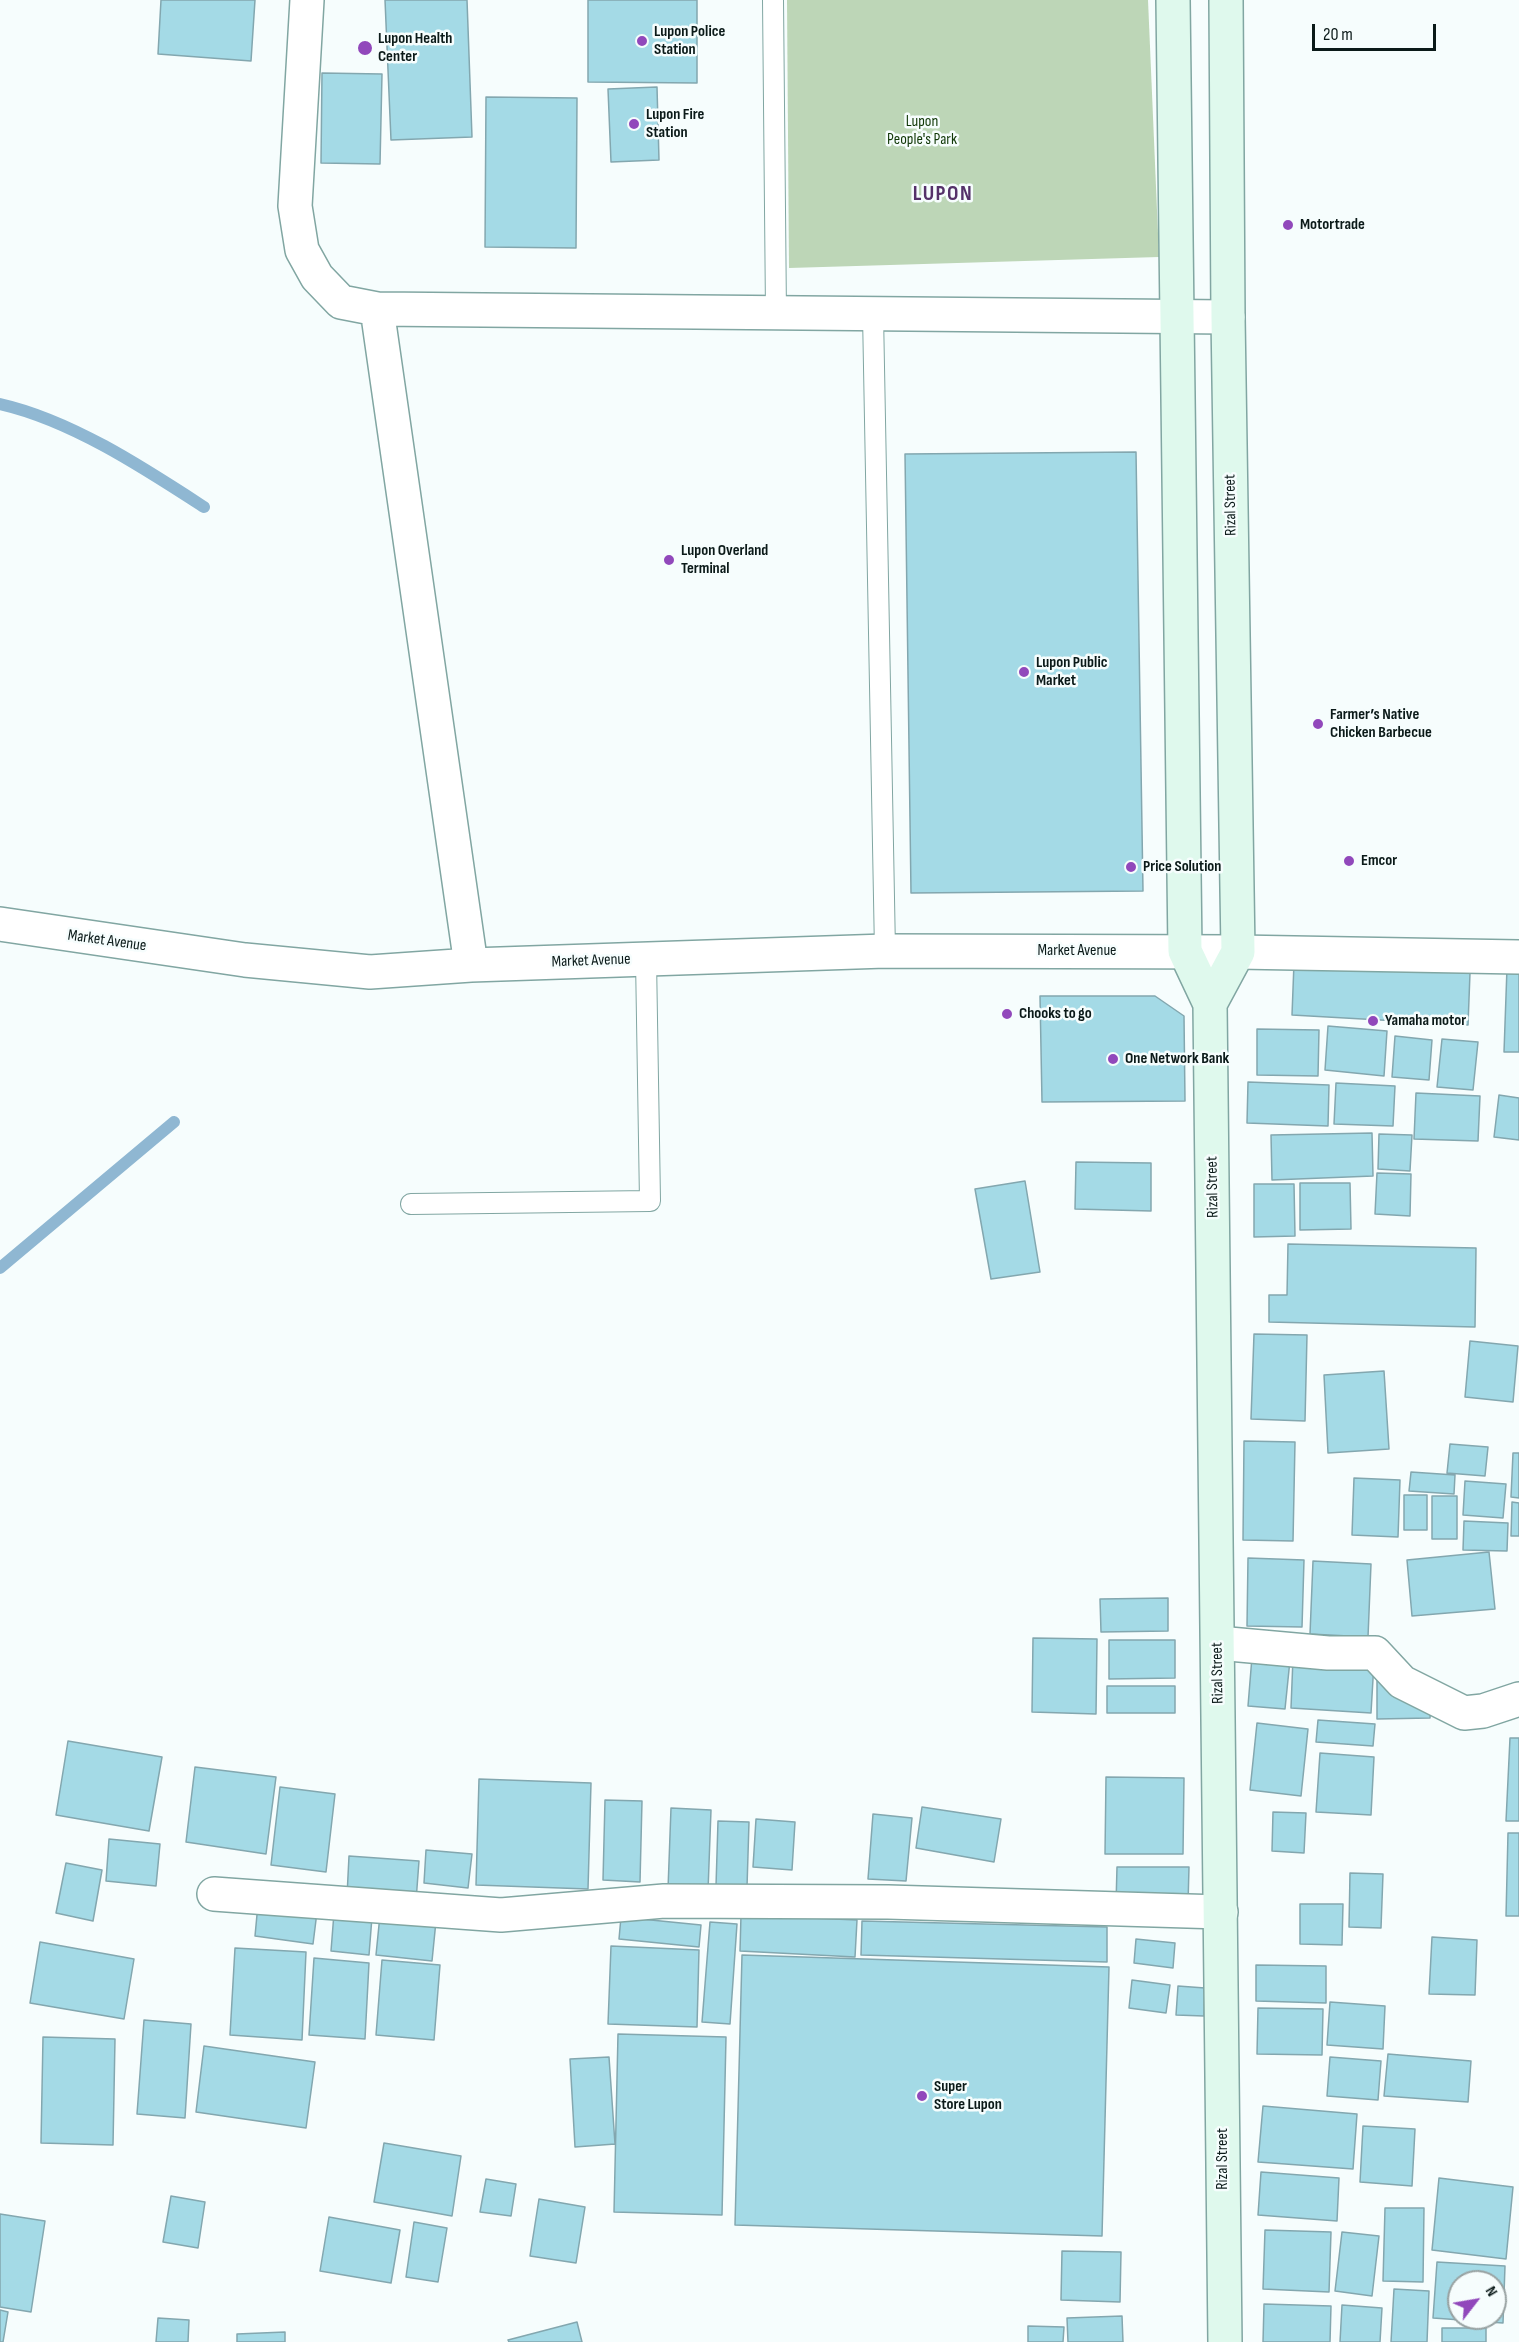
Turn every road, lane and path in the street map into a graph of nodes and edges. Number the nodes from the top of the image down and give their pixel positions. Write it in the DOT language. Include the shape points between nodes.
graph roads {
  1 [pos="307,0"];
  2 [pos="773,0"];
  3 [pos="1173,0"];
  4 [pos="1226,0"];
  5 [pos="377,309"];
  6 [pos="776,313"];
  7 [pos="873,314"];
  8 [pos="1177,316"];
  9 [pos="1228,317"];
  10 [pos="0,924"];
  11 [pos="885,951"];
  12 [pos="1185,951"];
  13 [pos="1238,951"];
  14 [pos="1519,957"];
  15 [pos="646,959"];
  16 [pos="471,965"];
  17 [pos="1210,1004"];
  18 [pos="411,1204"];
  19 [pos="1218,1643"];
  20 [pos="1519,1699"];
  21 [pos="214,1894"];
  22 [pos="1221,1912"];
  23 [pos="1225,2342"];
  1 -- 5 [label="street" via="295,206 302,250 316,277 341,302"];
  2 -- 6 [label="lane"];
  3 -- 8 [label="street, Rizal Street"];
  4 -- 9 [label="street, Rizal Street"];
  5 -- 6 [label="street"];
  5 -- 16 [label="street"];
  6 -- 7 [label="street"];
  7 -- 8 [label="street"];
  7 -- 11 [label="lane"];
  8 -- 9 [label="street"];
  8 -- 12 [label="street, Rizal Street"];
  9 -- 13 [label="street, Rizal Street"];
  10 -- 16 [label="street, Market Avenue" via="245,960 370,972"];
  11 -- 12 [label="street, Market Avenue"];
  11 -- 15 [label="street, Market Avenue"];
  12 -- 13 [label="street, Market Avenue"];
  12 -- 17 [label="street, Rizal Street"];
  13 -- 14 [label="street, Market Avenue"];
  13 -- 17 [label="street, Rizal Street"];
  15 -- 16 [label="street, Market Avenue"];
  15 -- 18 [label="lane" via="650,1201"];
  17 -- 19 [label="street, Rizal Street"];
  19 -- 20 [label="street" via="1375,1653 1402,1682 1464,1713"];
  19 -- 22 [label="street, Rizal Street"];
  21 -- 22 [label="street" via="501,1915 664,1901 888,1902"];
  22 -- 23 [label="street, Rizal Street"];
}
